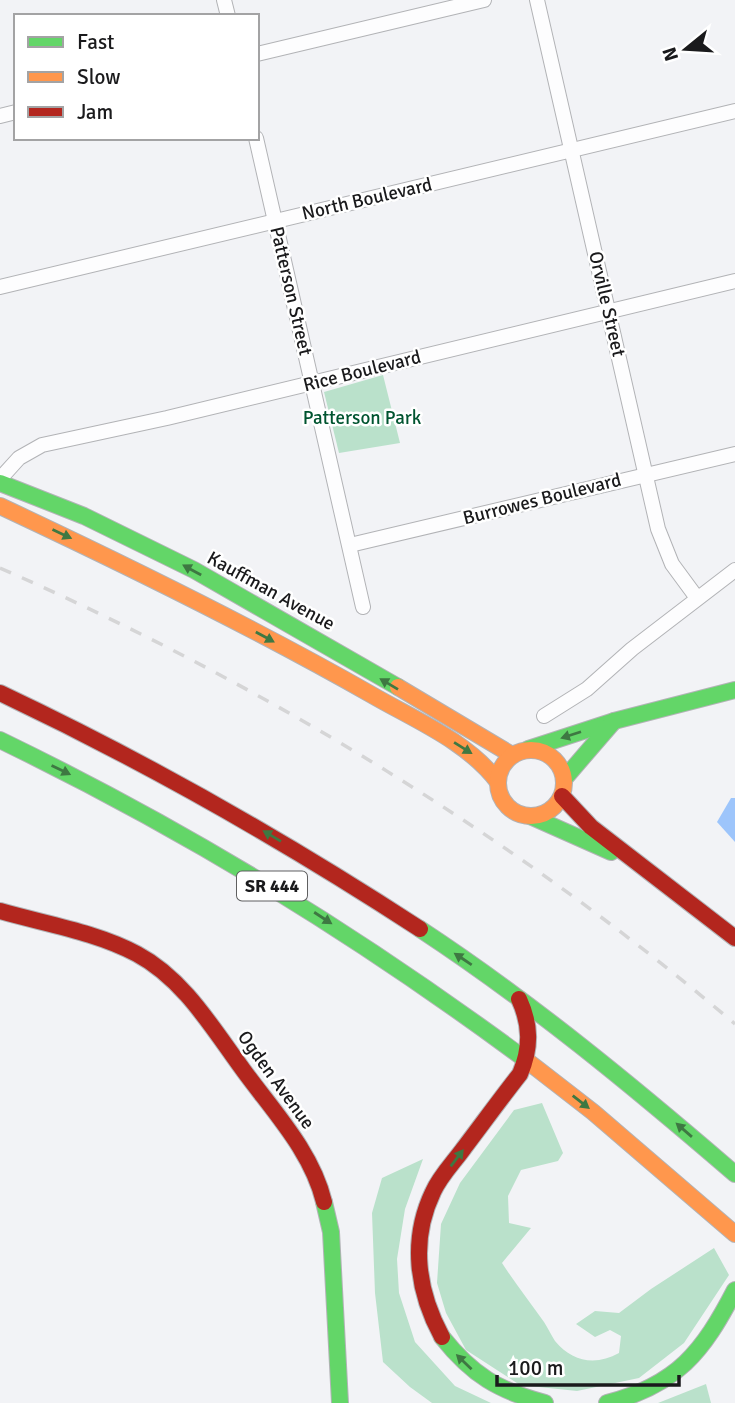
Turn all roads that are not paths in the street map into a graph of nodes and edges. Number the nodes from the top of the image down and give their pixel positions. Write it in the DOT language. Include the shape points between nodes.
graph roads {
  1 [pos="484,0"];
  2 [pos="537,0"];
  3 [pos="259,54"];
  4 [pos="735,111"];
  5 [pos="256,140"];
  6 [pos="572,150"];
  7 [pos="276,221"];
  8 [pos="735,281"];
  9 [pos="0,287"];
  10 [pos="609,312"];
  11 [pos="312,383"];
  12 [pos="735,454"];
  13 [pos="646,474"];
  14 [pos="0,481"];
  15 [pos="0,506"];
  16 [pos="350,545"];
  17 [pos="735,570"];
  18 [pos="697,598"];
  19 [pos="363,607"];
  20 [pos="735,690"];
  21 [pos="0,693"];
  22 [pos="544,716"];
  23 [pos="614,721"];
  24 [pos="0,740"];
  25 [pos="528,749"];
  26 [pos="512,755"];
  27 [pos="564,779"];
  28 [pos="498,782"];
  29 [pos="562,796"];
  30 [pos="530,816"];
  31 [pos="635,862"];
  32 [pos="0,911"];
  33 [pos="735,938"];
  34 [pos="519,999"];
  35 [pos="526,1060"];
  36 [pos="735,1174"];
  37 [pos="735,1234"];
  38 [pos="735,1290"];
  39 [pos="340,1403"];
  40 [pos="545,1403"];
  41 [pos="607,1403"];
  1 -- 3 [label="street"];
  2 -- 6 [label="street, Orville Street"];
  4 -- 6 [label="street, North Boulevard"];
  5 -- 7 [label="street, Patterson Street"];
  6 -- 7 [label="street, North Boulevard"];
  6 -- 10 [label="street, Orville Street"];
  7 -- 9 [label="street, North Boulevard"];
  7 -- 11 [label="street, Patterson Street"];
  8 -- 10 [label="street, Rice Boulevard"];
  10 -- 11 [label="street, Rice Boulevard"];
  10 -- 13 [label="street, Orville Street"];
  11 -- 14 [label="street, Rice Boulevard" via="42,444 19,458"];
  11 -- 16 [label="street, Patterson Street"];
  12 -- 13 [label="street, Burrowes Boulevard"];
  13 -- 16 [label="street, Burrowes Boulevard"];
  13 -- 18 [label="street, Orville Street" via="665,550"];
  26 -- 14 [label="main road, Kauffman Avenue, one-way" via="166,556"];
  15 -- 28 [label="main road, one-way" via="261,634 472,753"];
  16 -- 19 [label="street, Patterson Street"];
  17 -- 18 [label="street"];
  18 -- 22 [label="street" via="587,689"];
  20 -- 23 [label="main road"];
  34 -- 21 [label="main road, SR 444, one-way" via="321,864 205,796"];
  23 -- 25 [label="main road, one-way"];
  23 -- 27 [label="main road"];
  24 -- 35 [label="main road, SR 444, one-way" via="252,874 427,986"];
  25 -- 26 [label="main road"];
  25 -- 27 [label="main road" via="552,757"];
  26 -- 28 [label="main road" via="501,768"];
  27 -- 29 [label="main road"];
  28 -- 30 [label="main road" via="505,803 516,813"];
  29 -- 30 [label="main road" via="552,809"];
  29 -- 31 [label="main road" via="591,827"];
  30 -- 31 [label="main road"];
  31 -- 33 [label="main road"];
  32 -- 39 [label="main road, Ogden Avenue" via="114,943 162,970 191,999 293,1137 320,1187 331,1232"];
  34 -- 35 [label="main road" via="530,1029"];
  36 -- 34 [label="main road, SR 444, one-way"];
  35 -- 37 [label="main road, SR 444, one-way"];
  40 -- 35 [label="main road, one-way" via="501,1389 447,1346 429,1313 419,1272 421,1227 433,1191"];
  38 -- 41 [label="main road" via="707,1341 677,1372 637,1395"];
}
